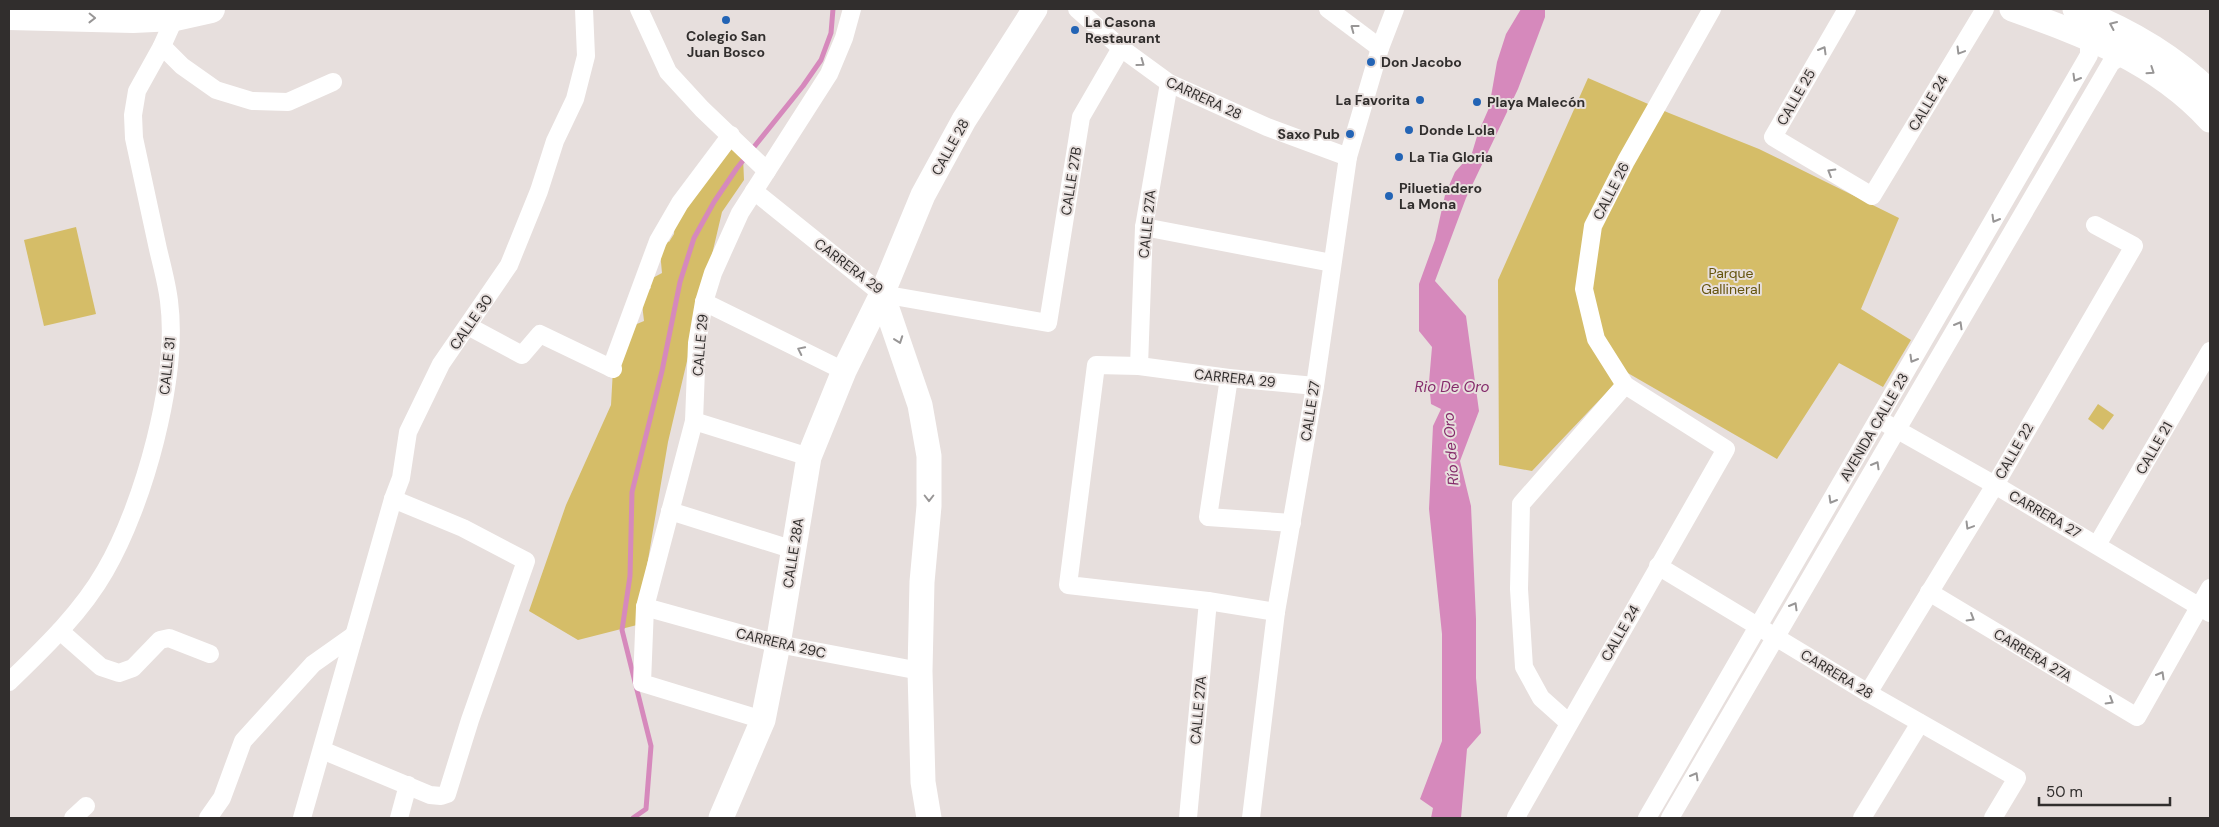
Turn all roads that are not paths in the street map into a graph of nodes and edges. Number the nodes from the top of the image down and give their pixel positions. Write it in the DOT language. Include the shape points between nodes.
graph roads {
  1 [pos="211,9"];
  2 [pos="584,9"];
  3 [pos="639,9"];
  4 [pos="852,9"];
  5 [pos="1035,9"];
  6 [pos="1077,9"];
  7 [pos="1328,9"];
  8 [pos="1395,9"];
  9 [pos="1712,9"];
  10 [pos="1847,9"];
  11 [pos="1984,9"];
  12 [pos="2012,9"];
  13 [pos="9,16"];
  14 [pos="175,16"];
  15 [pos="2082,16"];
  16 [pos="162,46"];
  17 [pos="1121,48"];
  18 [pos="1380,48"];
  19 [pos="2128,56"];
  20 [pos="333,82"];
  21 [pos="1169,83"];
  22 [pos="2210,92"];
  23 [pos="2210,120"];
  24 [pos="733,138"];
  25 [pos="1348,157"];
  26 [pos="761,166"];
  27 [pos="754,191"];
  28 [pos="1872,196"];
  29 [pos="2095,225"];
  30 [pos="1144,227"];
  31 [pos="1332,263"];
  32 [pos="882,294"];
  33 [pos="704,302"];
  34 [pos="1048,323"];
  35 [pos="468,326"];
  36 [pos="2210,351"];
  37 [pos="1139,366"];
  38 [pos="844,371"];
  39 [pos="1229,378"];
  40 [pos="1625,385"];
  41 [pos="1315,386"];
  42 [pos="1878,420"];
  43 [pos="694,421"];
  44 [pos="1897,430"];
  45 [pos="809,456"];
  46 [pos="1994,485"];
  47 [pos="393,499"];
  48 [pos="670,511"];
  49 [pos="1292,523"];
  50 [pos="2097,544"];
  51 [pos="794,550"];
  52 [pos="1658,566"];
  53 [pos="2210,588"];
  54 [pos="1929,592"];
  55 [pos="1208,601"];
  56 [pos="645,607"];
  57 [pos="2205,610"];
  58 [pos="1276,612"];
  59 [pos="1758,626"];
  60 [pos="60,631"];
  61 [pos="354,636"];
  62 [pos="1776,637"];
  63 [pos="778,644"];
  64 [pos="210,654"];
  65 [pos="920,671"];
  66 [pos="9,682"];
  67 [pos="1868,693"];
  68 [pos="763,720"];
  69 [pos="1569,723"];
  70 [pos="1920,723"];
  71 [pos="322,750"];
  72 [pos="408,785"];
  73 [pos="86,806"];
  74 [pos="73,818"];
  75 [pos="208,818"];
  76 [pos="302,818"];
  77 [pos="399,818"];
  78 [pos="721,818"];
  79 [pos="929,818"];
  80 [pos="1188,818"];
  81 [pos="1252,818"];
  82 [pos="1517,818"];
  83 [pos="1647,818"];
  84 [pos="1670,818"];
  85 [pos="1862,818"];
  86 [pos="1993,818"];
  1 -- 14 [label="highway"];
  2 -- 35 [label="street, CALLE 30" via="586,56 575,99 555,141 509,265"];
  3 -- 24 [label="street" via="668,72"];
  4 -- 26 [label="street, CALLE 29" via="829,74"];
  5 -- 32 [label="street, CALLE 28" via="964,120 923,195"];
  6 -- 17 [label="street, CARRERA 28"];
  18 -- 7 [label="street, one-way"];
  8 -- 18 [label="street, CALLE 27"];
  9 -- 40 [label="street, CALLE 26" via="1626,161 1594,226 1584,289 1596,339"];
  28 -- 10 [label="street, CALLE 25, one-way" via="1773,137"];
  11 -- 28 [label="street, CALLE 24, one-way"];
  12 -- 15 [label="street"];
  13 -- 14 [label="highway, one-way" via="133,19"];
  14 -- 16 [label="street, CALLE 31"];
  15 -- 19 [label="street"];
  22 -- 15 [label="street, one-way" via="2147,42 2125,30"];
  15 -- 42 [label="street, AVENIDA CALLE 23, one-way" via="2090,55"];
  16 -- 20 [label="street" via="182,66 216,90 252,101 288,102"];
  16 -- 60 [label="street, CALLE 31" via="137,91 133,115 134,138 169,301 172,346 164,400 152,449 123,535 105,571"];
  17 -- 21 [label="street, CARRERA 28, one-way"];
  17 -- 34 [label="street, CALLE 27B" via="1081,117"];
  18 -- 25 [label="street, CALLE 27"];
  19 -- 23 [label="street, one-way" via="2170,84"];
  44 -- 19 [label="street, AVENIDA CALLE 23, one-way" via="2112,64 2118,58"];
  21 -- 25 [label="street, CARRERA 28" via="1267,127"];
  21 -- 30 [label="street, CALLE 27A"];
  24 -- 26 [label="street"];
  24 -- 35 [label="street" via="680,203 658,241 612,369 540,334 522,355"];
  25 -- 31 [label="street, CALLE 27"];
  26 -- 27 [label="street, CALLE 29"];
  27 -- 32 [label="street, CARRERA 29"];
  27 -- 33 [label="street, CALLE 29" via="726,241"];
  29 -- 46 [label="street, CALLE 22" via="2134,246"];
  30 -- 31 [label="street"];
  30 -- 37 [label="street, CALLE 27A"];
  31 -- 41 [label="street, CALLE 27"];
  32 -- 34 [label="street, CARRERA 29"];
  32 -- 38 [label="street, CALLE 28A"];
  32 -- 65 [label="street, one-way" via="920,405 929,456"];
  38 -- 33 [label="street, one-way"];
  33 -- 43 [label="street, CALLE 29" via="697,344"];
  35 -- 47 [label="street, CALLE 30" via="441,364 408,432 401,478"];
  36 -- 50 [label="street, CALLE 21"];
  37 -- 39 [label="street, CARRERA 29"];
  37 -- 55 [label="street, CARRERA 29" via="1096,364 1068,585"];
  38 -- 45 [label="street, CALLE 28A"];
  39 -- 41 [label="street, CARRERA 29"];
  39 -- 49 [label="street" via="1208,517"];
  40 -- 52 [label="street, CALLE 24" via="1726,449"];
  40 -- 69 [label="street" via="1521,504 1519,589 1524,667 1542,698"];
  41 -- 49 [label="street, CALLE 27"];
  42 -- 44 [label="street, CARRERA 27"];
  42 -- 59 [label="street, AVENIDA CALLE 23, one-way"];
  43 -- 45 [label="street"];
  43 -- 48 [label="street, CALLE 29"];
  44 -- 46 [label="street, CARRERA 27"];
  62 -- 44 [label="street, AVENIDA CALLE 23, one-way"];
  45 -- 51 [label="street, CALLE 28A"];
  46 -- 50 [label="street, CARRERA 27"];
  46 -- 54 [label="street, CALLE 22, one-way"];
  47 -- 61 [label="street, CALLE 30"];
  47 -- 72 [label="street" via="463,528 526,561 447,794 430,795"];
  48 -- 51 [label="street"];
  48 -- 56 [label="street, CALLE 29"];
  49 -- 58 [label="street, CALLE 27"];
  50 -- 57 [label="street, CARRERA 27"];
  51 -- 63 [label="street, CALLE 28A"];
  52 -- 59 [label="street, CARRERA 28"];
  52 -- 69 [label="street, CALLE 24"];
  53 -- 57 [label="street"];
  54 -- 57 [label="street, CARRERA 27A, one-way" via="2136,717"];
  54 -- 67 [label="street, CALLE 22"];
  55 -- 58 [label="street"];
  55 -- 80 [label="street, CALLE 27A"];
  56 -- 63 [label="street, CARRERA 29C"];
  56 -- 68 [label="street, CALLE 29" via="642,683"];
  58 -- 81 [label="street, CALLE 27"];
  59 -- 62 [label="street, CARRERA 28"];
  59 -- 83 [label="street, AVENIDA CALLE 23"];
  60 -- 64 [label="street" via="101,667 119,674 133,668 160,640 168,638"];
  60 -- 66 [label="street, CALLE 31"];
  61 -- 71 [label="street, CALLE 30"];
  61 -- 75 [label="street" via="314,664 243,741 222,798"];
  62 -- 67 [label="street, CARRERA 28"];
  84 -- 62 [label="street, AVENIDA CALLE 23, one-way"];
  63 -- 65 [label="street, CARRERA 29C"];
  63 -- 68 [label="street, CALLE 28A"];
  65 -- 79 [label="street" via="923,782"];
  67 -- 70 [label="street, CARRERA 28"];
  68 -- 78 [label="street, CALLE 28A"];
  69 -- 82 [label="street, CALLE 24"];
  70 -- 85 [label="street"];
  70 -- 86 [label="street, CARRERA 28" via="2017,778"];
  71 -- 72 [label="street"];
  71 -- 76 [label="street, CALLE 30"];
  72 -- 77 [label="street"];
  73 -- 74 [label="street"];
}
